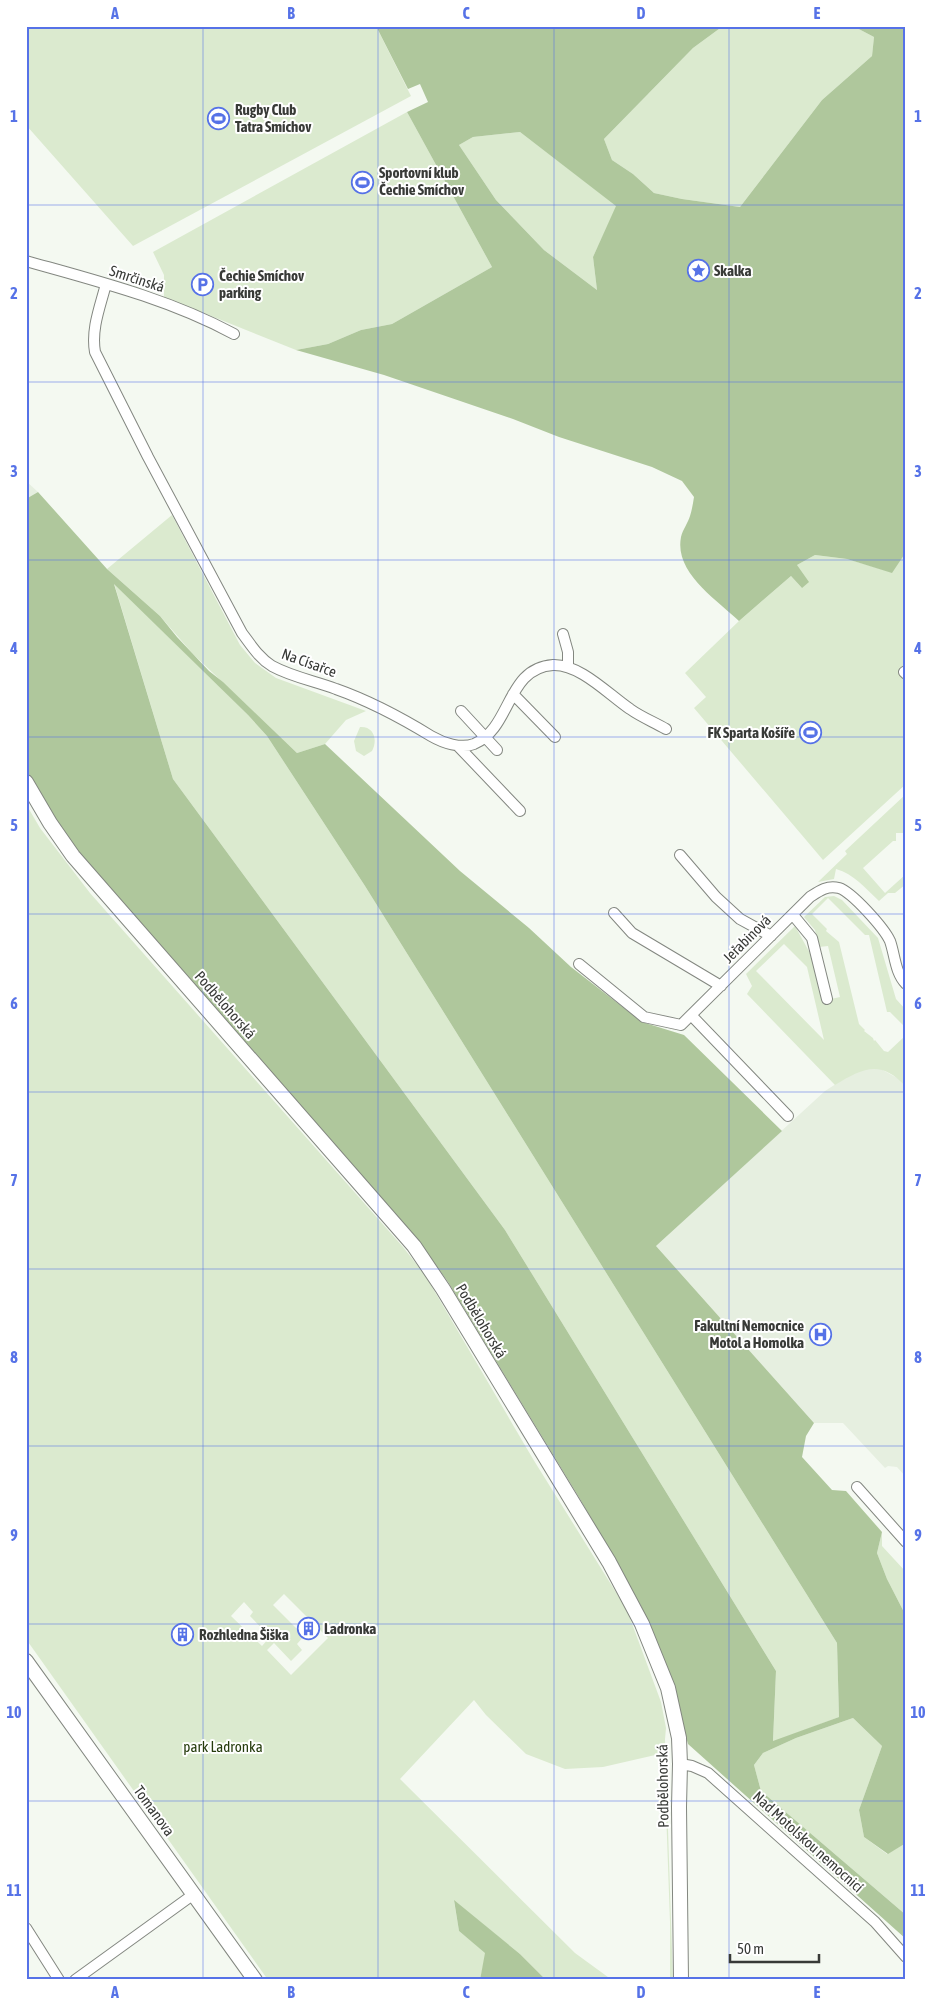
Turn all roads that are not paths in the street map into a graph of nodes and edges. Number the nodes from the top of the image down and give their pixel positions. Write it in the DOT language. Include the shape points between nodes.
graph roads {
  1 [pos="26,261"];
  2 [pos="106,284"];
  3 [pos="234,334"];
  4 [pos="563,634"];
  5 [pos="568,666"];
  6 [pos="513,694"];
  7 [pos="461,711"];
  8 [pos="666,729"];
  9 [pos="555,738"];
  10 [pos="486,739"];
  11 [pos="458,746"];
  12 [pos="497,750"];
  13 [pos="26,782"];
  14 [pos="520,811"];
  15 [pos="680,855"];
  16 [pos="614,913"];
  17 [pos="793,915"];
  18 [pos="771,936"];
  19 [pos="579,964"];
  20 [pos="906,984"];
  21 [pos="721,986"];
  22 [pos="827,1000"];
  23 [pos="691,1015"];
  24 [pos="788,1116"];
  25 [pos="857,1487"];
  26 [pos="906,1542"];
  27 [pos="26,1661"];
  28 [pos="680,1764"];
  29 [pos="194,1894"];
  30 [pos="26,1928"];
  31 [pos="906,1957"];
  32 [pos="59,1980"];
  33 [pos="74,1980"];
  34 [pos="255,1980"];
  35 [pos="681,1980"];
  1 -- 2 [label="street, Smrčinská"];
  2 -- 3 [label="street, Smrčinská" via="205,318"];
  2 -- 11 [label="street, Na Císařce" via="94,329 95,352 242,633 257,654 289,674 377,705 438,740"];
  4 -- 5 [label="street"];
  5 -- 6 [label="street" via="537,668 525,676"];
  5 -- 8 [label="street" via="631,710"];
  6 -- 9 [label="street"];
  6 -- 10 [label="street"];
  7 -- 10 [label="street"];
  10 -- 11 [label="street"];
  10 -- 12 [label="street"];
  11 -- 14 [label="street"];
  13 -- 28 [label="street, Podbělohorská" via="73,856 408,1240 443,1289 609,1562 642,1624 668,1688 679,1738"];
  15 -- 18 [label="street" via="740,919"];
  16 -- 21 [label="street" via="632,933"];
  17 -- 18 [label="street, Jeřabinová"];
  17 -- 20 [label="street, Jeřabinová" via="823,888 839,888 880,926"];
  17 -- 22 [label="street" via="812,938"];
  18 -- 21 [label="street, Jeřabinová"];
  19 -- 23 [label="street, Jeřabinová" via="644,1017 681,1025"];
  21 -- 23 [label="street, Jeřabinová"];
  23 -- 24 [label="street"];
  25 -- 26 [label="street"];
  27 -- 29 [label="street, Tomanova"];
  28 -- 31 [label="street, Nad Motolskou nemocnicí" via="708,1773 875,1922"];
  28 -- 35 [label="street, Podbělohorská"];
  29 -- 33 [label="street"];
  29 -- 34 [label="street, Tomanova"];
  30 -- 32 [label="street"];
}
